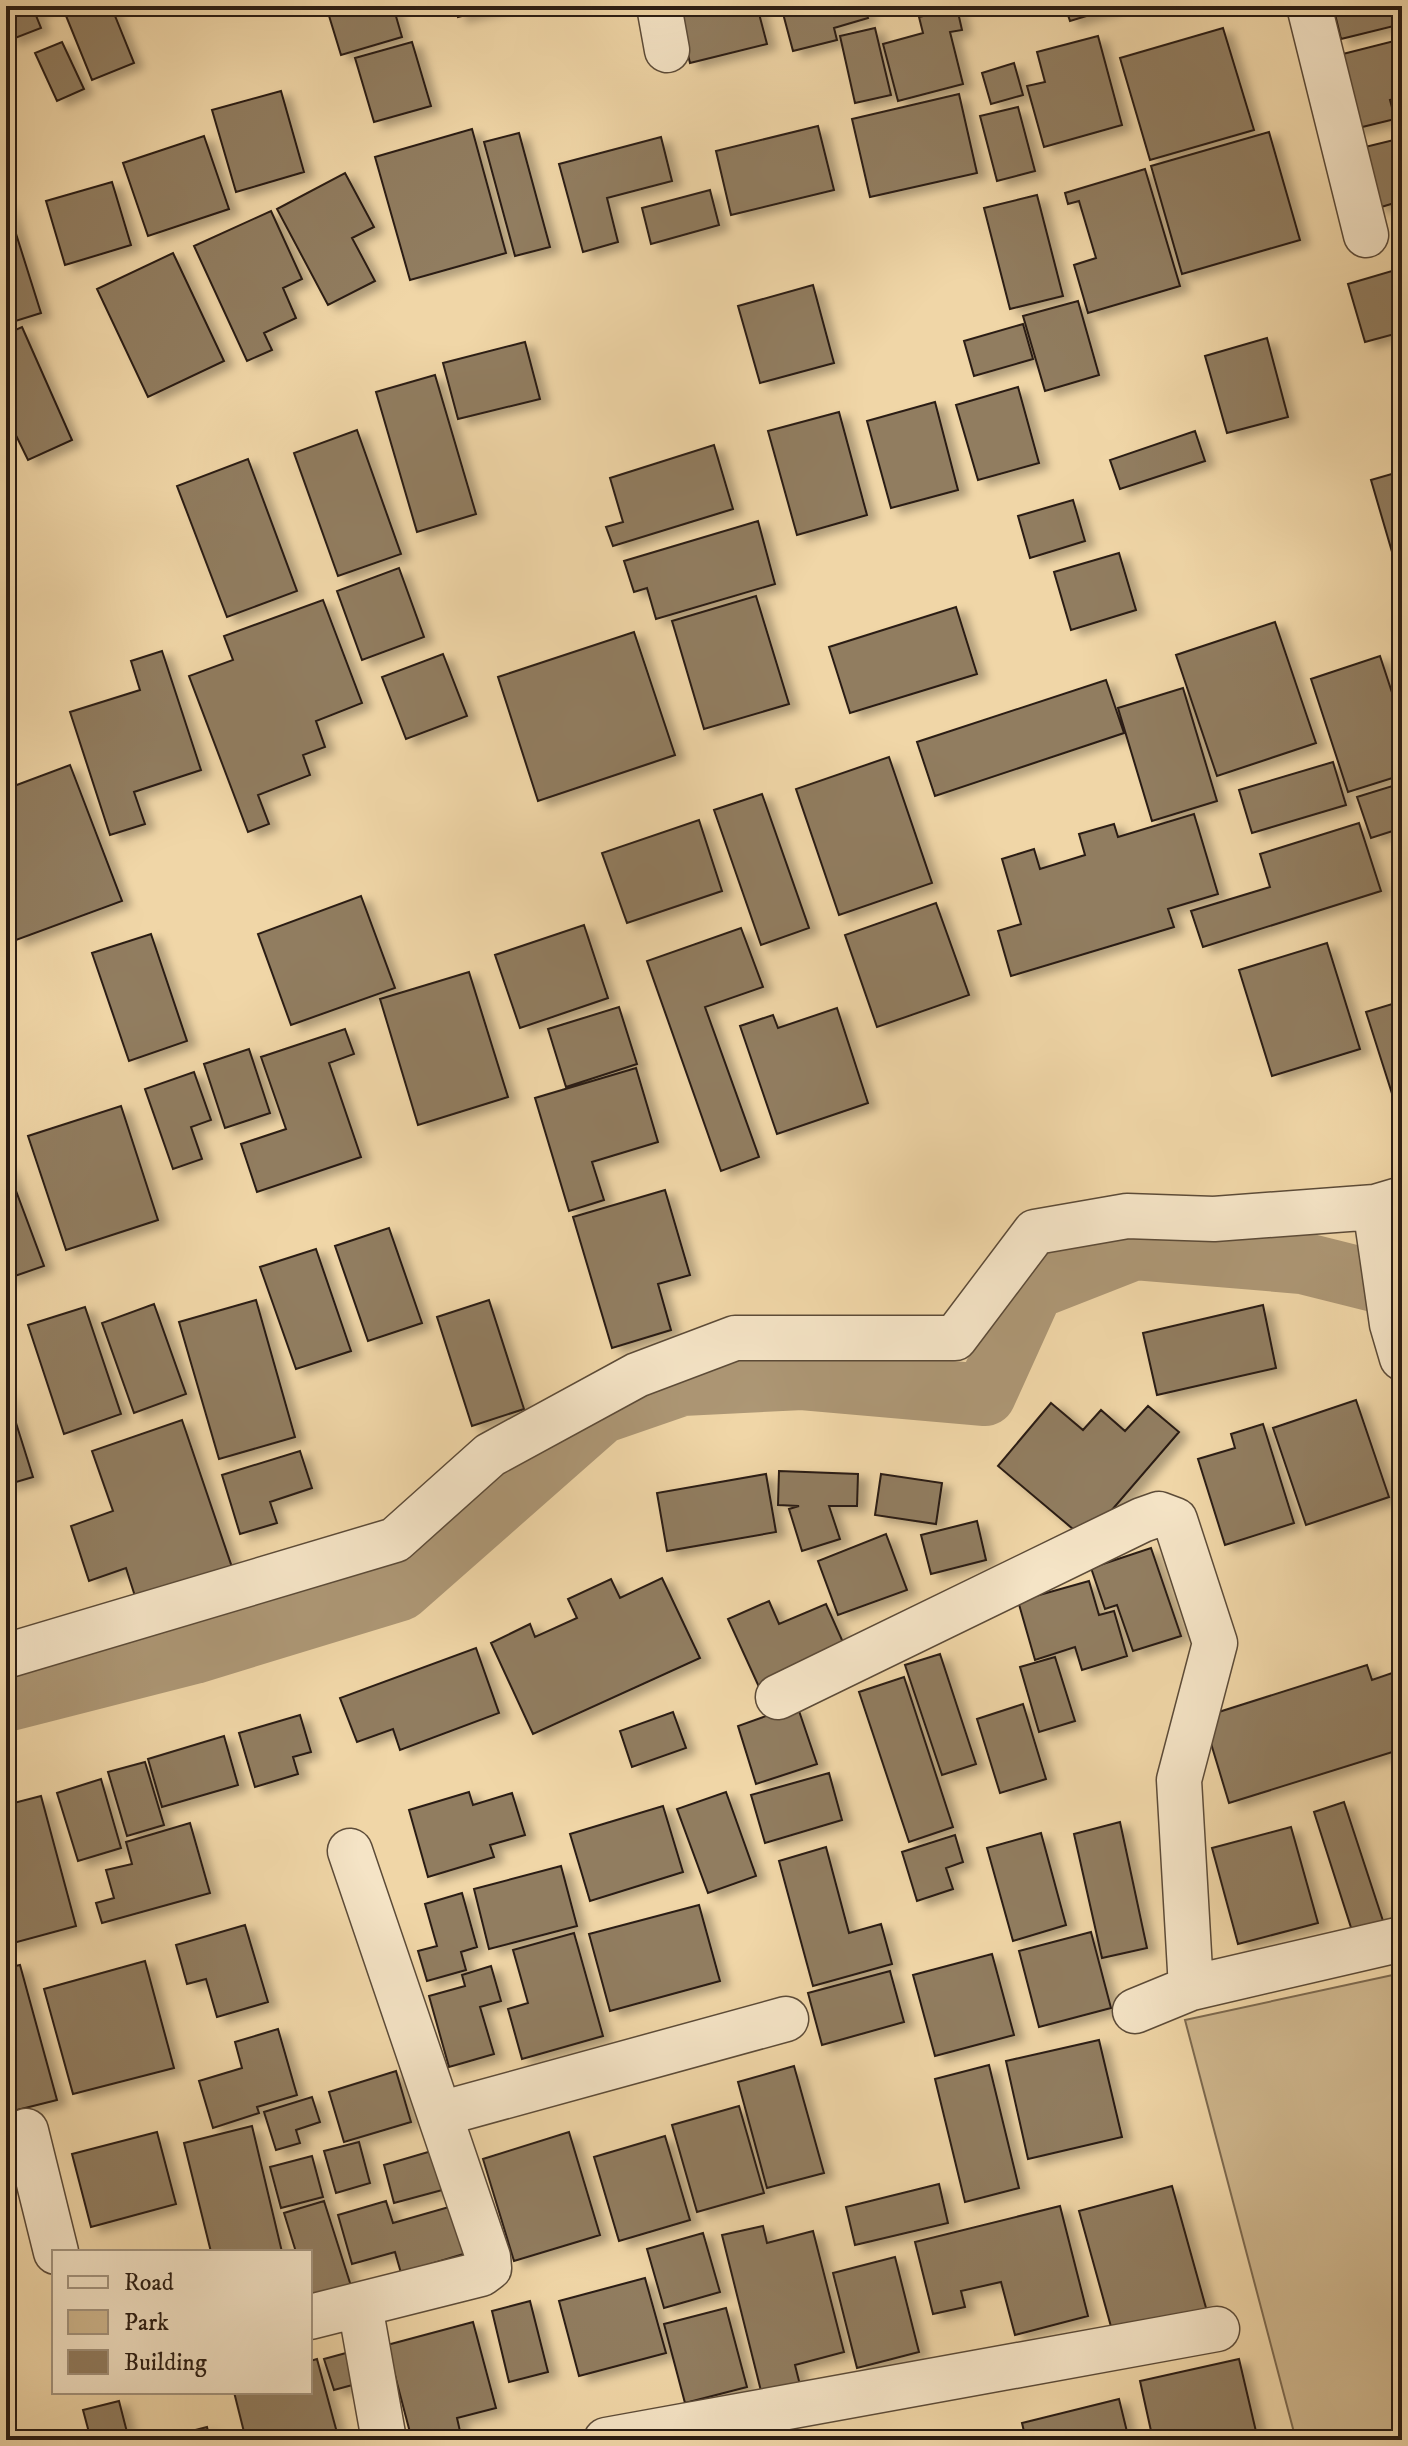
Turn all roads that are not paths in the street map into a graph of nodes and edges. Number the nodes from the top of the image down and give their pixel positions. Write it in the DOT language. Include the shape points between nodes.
graph roads {
  1 [pos="659,6"];
  2 [pos="1309,6"];
  3 [pos="667,50"];
  4 [pos="1366,235"];
  5 [pos="1388,1203"];
  6 [pos="1397,1341"];
  7 [pos="6,1656"];
  8 [pos="778,1697"];
  9 [pos="350,1851"];
  10 [pos="1402,1939"];
  11 [pos="1191,1988"];
  12 [pos="1135,2011"];
  13 [pos="786,2019"];
  14 [pos="440,2114"];
  15 [pos="26,2131"];
  16 [pos="56,2250"];
  17 [pos="360,2306"];
  18 [pos="312,2317"];
  19 [pos="1217,2329"];
  20 [pos="384,2440"];
  21 [pos="606,2440"];
  1 -- 3 [label="street"];
  2 -- 4 [label="street"];
  5 -- 6 [label="street"];
  5 -- 7 [label="street" via="1214,1219 1127,1216 1035,1232 955,1338 735,1338 637,1375 490,1455 395,1540"];
  8 -- 11 [label="street" via="1142,1520 1159,1514 1175,1520 1215,1643 1179,1780"];
  9 -- 14 [label="street"];
  10 -- 11 [label="street"];
  11 -- 12 [label="street"];
  13 -- 14 [label="street"];
  14 -- 17 [label="street" via="489,2268"];
  15 -- 16 [label="street"];
  17 -- 18 [label="street"];
  17 -- 20 [label="street"];
  19 -- 21 [label="street"];
}
